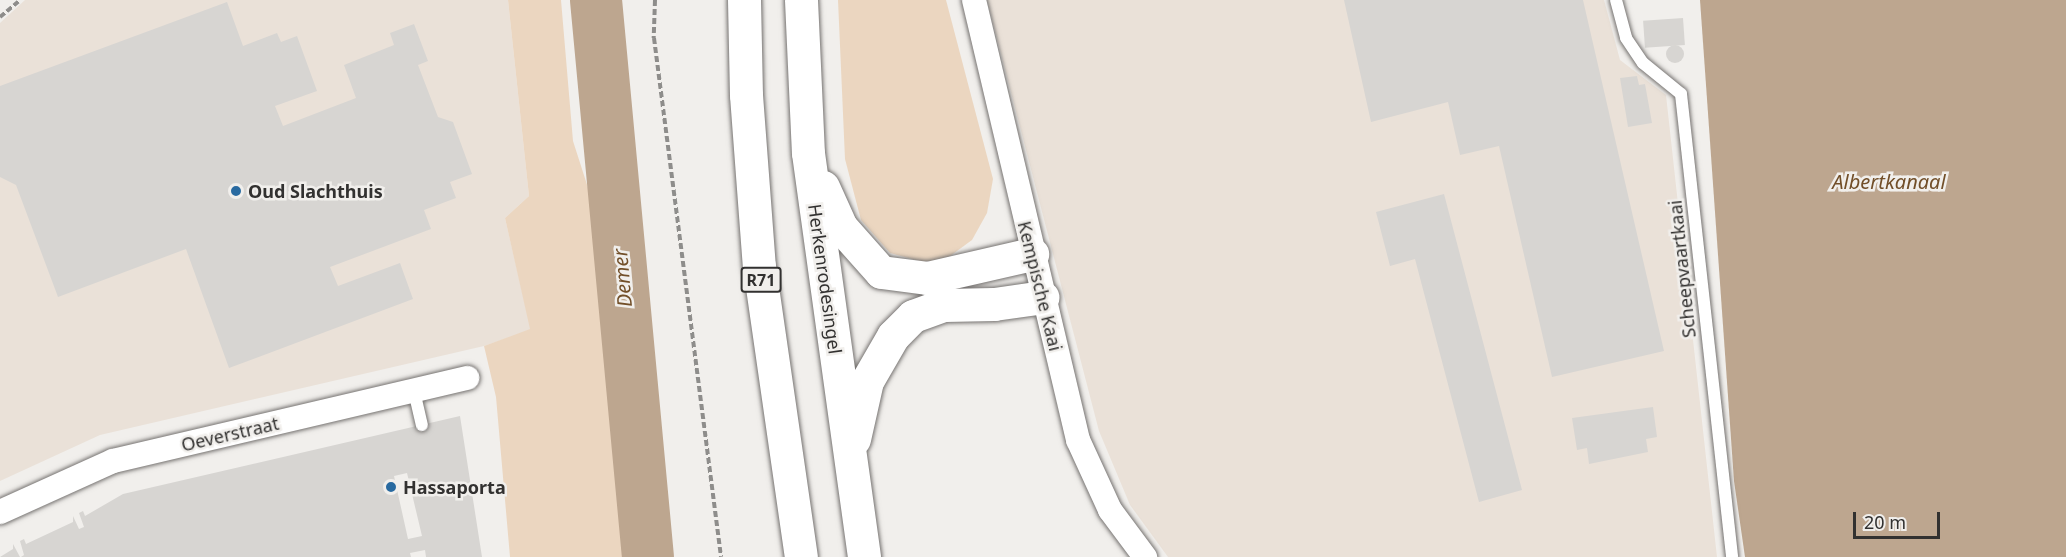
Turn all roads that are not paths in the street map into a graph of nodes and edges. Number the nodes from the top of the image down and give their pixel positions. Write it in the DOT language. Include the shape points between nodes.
graph roads {
  1 [pos="744,0"];
  2 [pos="801,0"];
  3 [pos="974,0"];
  4 [pos="1616,0"];
  5 [pos="808,153"];
  6 [pos="1032,254"];
  7 [pos="1043,297"];
  8 [pos="467,378"];
  9 [pos="414,391"];
  10 [pos="422,425"];
  11 [pos="849,458"];
  12 [pos="0,512"];
  13 [pos="801,557"];
  14 [pos="864,557"];
  15 [pos="1145,557"];
  16 [pos="1732,557"];
  1 -- 13 [label="highway, R71" via="746,95 759,266"];
  2 -- 5 [label="highway, Herkenrodesingel"];
  3 -- 6 [label="street, Kempische Kaai"];
  4 -- 16 [label="lane, Scheepvaartkaai" via="1626,38 1643,63 1681,94"];
  5 -- 6 [label="highway" via="841,227 881,273 927,278"];
  5 -- 11 [label="highway, Herkenrodesingel"];
  6 -- 7 [label="street, Kempische Kaai"];
  7 -- 11 [label="highway" via="994,304 944,305 914,316 893,336 867,381"];
  7 -- 15 [label="street, Kempische Kaai" via="1078,440 1110,510"];
  8 -- 9 [label="street, Oeverstraat"];
  9 -- 10 [label="lane"];
  9 -- 12 [label="street, Oeverstraat" via="113,461"];
  11 -- 14 [label="highway, Herkenrodesingel"];
}
